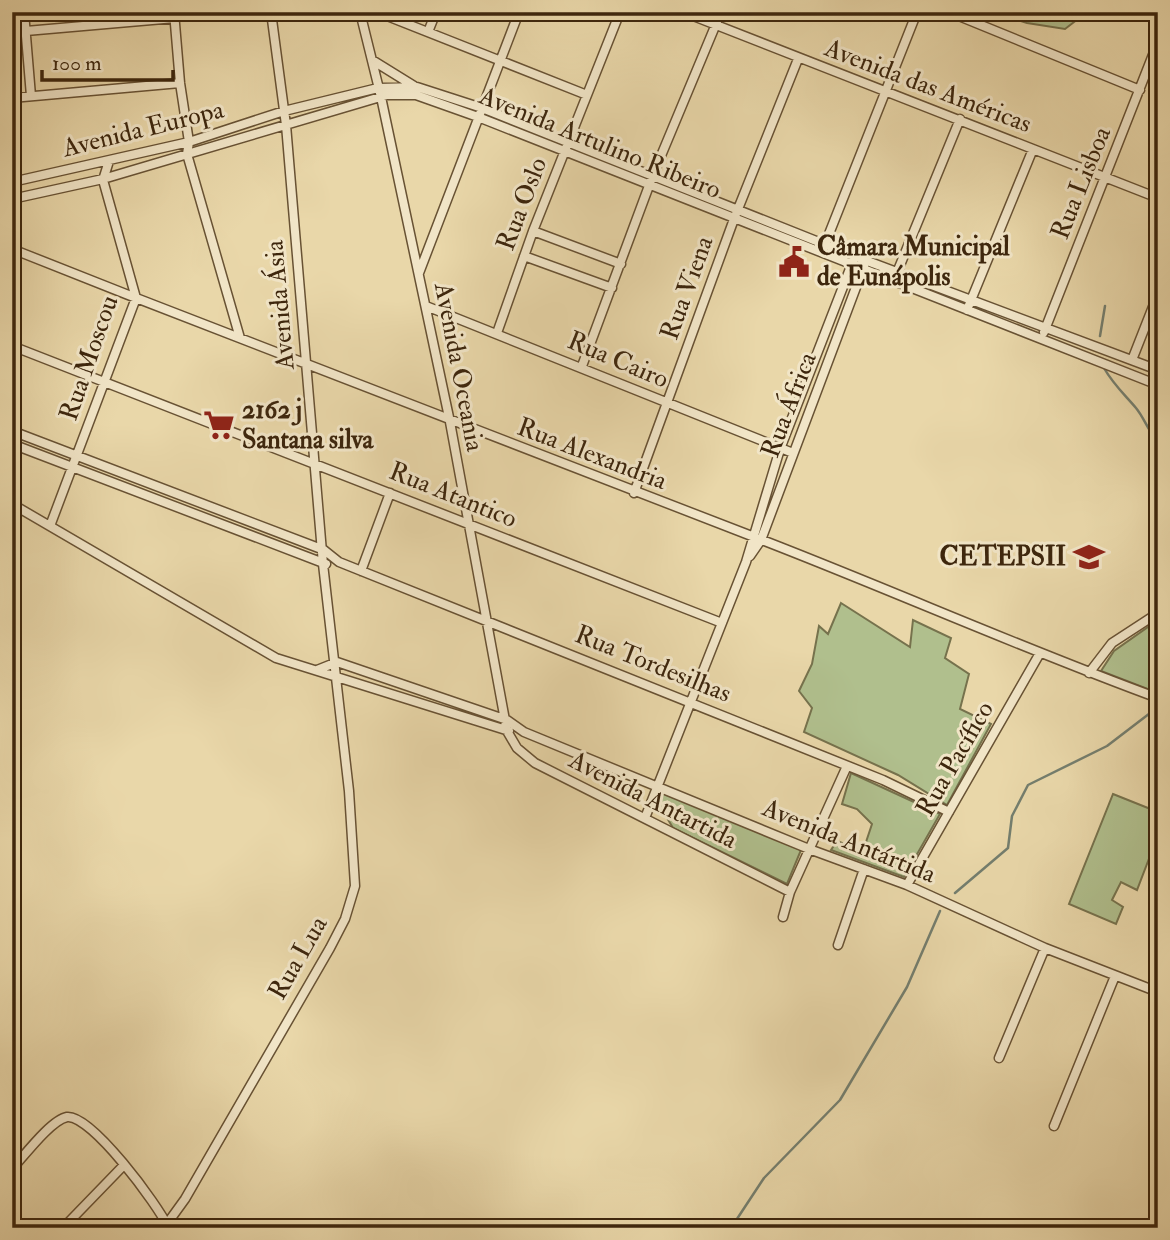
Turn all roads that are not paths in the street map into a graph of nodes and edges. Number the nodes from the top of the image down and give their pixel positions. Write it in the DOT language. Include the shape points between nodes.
graph roads {
  1 [pos="24,12"];
  2 [pos="271,12"];
  3 [pos="360,12"];
  4 [pos="377,12"];
  5 [pos="436,12"];
  6 [pos="519,12"];
  7 [pos="620,12"];
  8 [pos="683,12"];
  9 [pos="721,12"];
  10 [pos="917,12"];
  11 [pos="949,12"];
  12 [pos="175,15"];
  13 [pos="716,25"];
  14 [pos="26,31"];
  15 [pos="428,32"];
  16 [pos="1158,42"];
  17 [pos="798,59"];
  18 [pos="372,60"];
  19 [pos="500,61"];
  20 [pos="180,83"];
  21 [pos="378,88"];
  22 [pos="416,88"];
  23 [pos="1140,90"];
  24 [pos="884,92"];
  25 [pos="587,95"];
  26 [pos="31,96"];
  27 [pos="381,97"];
  28 [pos="12,98"];
  29 [pos="284,111"];
  30 [pos="480,113"];
  31 [pos="960,119"];
  32 [pos="286,125"];
  33 [pos="189,142"];
  34 [pos="568,142"];
  35 [pos="1033,149"];
  36 [pos="565,152"];
  37 [pos="187,154"];
  38 [pos="109,161"];
  39 [pos="653,175"];
  40 [pos="1106,177"];
  41 [pos="103,179"];
  42 [pos="12,182"];
  43 [pos="649,185"];
  44 [pos="1158,198"];
  45 [pos="12,199"];
  46 [pos="738,209"];
  47 [pos="734,219"];
  48 [pos="533,231"];
  49 [pos="825,244"];
  50 [pos="12,249"];
  51 [pos="524,256"];
  52 [pos="854,256"];
  53 [pos="866,260"];
  54 [pos="621,264"];
  55 [pos="851,266"];
  56 [pos="862,270"];
  57 [pos="897,272"];
  58 [pos="419,273"];
  59 [pos="893,282"];
  60 [pos="612,288"];
  61 [pos="1158,294"];
  62 [pos="136,298"];
  63 [pos="972,299"];
  64 [pos="426,306"];
  65 [pos="967,310"];
  66 [pos="1153,318"];
  67 [pos="1046,327"];
  68 [pos="497,333"];
  69 [pos="240,338"];
  70 [pos="1041,338"];
  71 [pos="12,346"];
  72 [pos="1132,360"];
  73 [pos="306,365"];
  74 [pos="582,366"];
  75 [pos="1158,370"];
  76 [pos="105,380"];
  77 [pos="1158,386"];
  78 [pos="667,404"];
  79 [pos="450,422"];
  80 [pos="12,431"];
  81 [pos="12,444"];
  82 [pos="780,449"];
  83 [pos="793,453"];
  84 [pos="77,455"];
  85 [pos="316,464"];
  86 [pos="73,467"];
  87 [pos="390,493"];
  88 [pos="634,493"];
  89 [pos="12,504"];
  90 [pos="468,525"];
  91 [pos="50,526"];
  92 [pos="751,536"];
  93 [pos="761,540"];
  94 [pos="324,550"];
  95 [pos="339,562"];
  96 [pos="746,562"];
  97 [pos="323,564"];
  98 [pos="361,571"];
  99 [pos="1158,613"];
  100 [pos="489,623"];
  101 [pos="722,623"];
  102 [pos="1040,653"];
  103 [pos="337,663"];
  104 [pos="317,670"];
  105 [pos="1089,673"];
  106 [pos="337,678"];
  107 [pos="1158,698"];
  108 [pos="691,701"];
  109 [pos="507,720"];
  110 [pos="507,731"];
  111 [pos="524,732"];
  112 [pos="847,766"];
  113 [pos="656,785"];
  114 [pos="949,812"];
  115 [pos="645,818"];
  116 [pos="809,849"];
  117 [pos="864,869"];
  118 [pos="907,885"];
  119 [pos="790,892"];
  120 [pos="783,917"];
  121 [pos="838,945"];
  122 [pos="1045,948"];
  123 [pos="1115,976"];
  124 [pos="1158,992"];
  125 [pos="999,1058"];
  126 [pos="1054,1126"];
  127 [pos="124,1165"];
  128 [pos="13,1166"];
  129 [pos="166,1227"];
  130 [pos="64,1228"];
  1 -- 14 [label="street"];
  2 -- 29 [label="street, Avenida Ásia"];
  3 -- 18 [label="street, Avenida Oceania"];
  4 -- 15 [label="street"];
  5 -- 15 [label="street"];
  6 -- 19 [label="street"];
  7 -- 25 [label="street, Rua Oslo"];
  8 -- 13 [label="street, Avenida das Américas"];
  9 -- 13 [label="street"];
  10 -- 24 [label="street"];
  11 -- 23 [label="street"];
  12 -- 14 [label="street"];
  12 -- 20 [label="street"];
  13 -- 17 [label="street, Avenida das Américas"];
  13 -- 39 [label="street"];
  14 -- 26 [label="street"];
  15 -- 19 [label="street"];
  16 -- 23 [label="street, Rua Lisboa"];
  17 -- 24 [label="street, Avenida das Américas"];
  17 -- 46 [label="street, Rua Viena"];
  18 -- 21 [label="street, Avenida Oceania"];
  18 -- 22 [label="street"];
  19 -- 25 [label="street"];
  19 -- 30 [label="street"];
  20 -- 26 [label="street"];
  20 -- 33 [label="street"];
  21 -- 22 [label="street, Avenida Artulino Ribeiro"];
  21 -- 27 [label="street, Avenida Oceania"];
  21 -- 29 [label="street, Avenida Artulino Ribeiro"];
  22 -- 30 [label="street, Avenida Artulino Ribeiro"];
  23 -- 40 [label="street, Rua Lisboa"];
  24 -- 31 [label="street, Avenida das Américas"];
  24 -- 49 [label="street"];
  25 -- 34 [label="street, Rua Oslo"];
  26 -- 28 [label="street"];
  27 -- 30 [label="street, Avenida Artulino Ribeiro" via="416,95"];
  27 -- 32 [label="street, Avenida Artulino Ribeiro"];
  27 -- 58 [label="street, Avenida Oceania"];
  29 -- 32 [label="street, Avenida Ásia"];
  29 -- 33 [label="street, Avenida Europa"];
  30 -- 34 [label="street, Avenida Artulino Ribeiro"];
  30 -- 36 [label="street, Avenida Artulino Ribeiro"];
  30 -- 58 [label="street"];
  31 -- 35 [label="street, Avenida das Américas"];
  31 -- 57 [label="street"];
  32 -- 37 [label="street, Avenida Artulino Ribeiro"];
  32 -- 73 [label="street, Avenida Ásia"];
  33 -- 37 [label="street"];
  33 -- 38 [label="street, Avenida Europa"];
  34 -- 36 [label="street, Rua Oslo"];
  34 -- 39 [label="street, Avenida Artulino Ribeiro"];
  35 -- 40 [label="street, Avenida das Américas"];
  35 -- 63 [label="street"];
  36 -- 43 [label="street, Avenida Artulino Ribeiro"];
  36 -- 48 [label="street, Rua Oslo"];
  37 -- 41 [label="street, Avenida Artulino Ribeiro"];
  37 -- 69 [label="street"];
  38 -- 41 [label="street"];
  38 -- 42 [label="street, Avenida Europa"];
  39 -- 43 [label="street"];
  39 -- 46 [label="street, Avenida Artulino Ribeiro"];
  40 -- 44 [label="street, Avenida das Américas"];
  40 -- 67 [label="street, Rua Lisboa"];
  41 -- 45 [label="street, Avenida Artulino Ribeiro"];
  41 -- 62 [label="street, Rua Moscou"];
  43 -- 47 [label="street, Avenida Artulino Ribeiro"];
  43 -- 54 [label="street"];
  46 -- 47 [label="street, Rua Viena"];
  46 -- 49 [label="street, Avenida Artulino Ribeiro"];
  47 -- 55 [label="street, Avenida Artulino Ribeiro"];
  47 -- 78 [label="street, Rua Viena"];
  48 -- 51 [label="street, Rua Oslo"];
  48 -- 54 [label="street"];
  49 -- 52 [label="street, Avenida Artulino Ribeiro"];
  50 -- 62 [label="street, Rua Alexandria"];
  51 -- 60 [label="street"];
  51 -- 68 [label="street, Rua Oslo"];
  52 -- 53 [label="street, Avenida Artulino Ribeiro"];
  52 -- 55 [label="street, Rua África"];
  53 -- 56 [label="street, Rua África"];
  53 -- 57 [label="street, Avenida Artulino Ribeiro"];
  54 -- 60 [label="street"];
  55 -- 56 [label="street, Avenida Artulino Ribeiro"];
  55 -- 82 [label="street, Rua África"];
  56 -- 59 [label="street, Avenida Artulino Ribeiro"];
  56 -- 83 [label="street, Rua África"];
  57 -- 59 [label="street"];
  57 -- 63 [label="street, Avenida Artulino Ribeiro"];
  58 -- 64 [label="street, Avenida Oceania"];
  59 -- 65 [label="street, Avenida Artulino Ribeiro"];
  60 -- 74 [label="street"];
  61 -- 66 [label="street"];
  62 -- 69 [label="street, Rua Alexandria"];
  62 -- 76 [label="street, Rua Moscou"];
  63 -- 65 [label="street"];
  63 -- 67 [label="street, Avenida Artulino Ribeiro"];
  64 -- 68 [label="street, Rua Cairo"];
  64 -- 79 [label="street, Avenida Oceania"];
  65 -- 70 [label="street, Avenida Artulino Ribeiro"];
  66 -- 72 [label="street"];
  67 -- 70 [label="street, Rua Lisboa"];
  67 -- 72 [label="street, Avenida Artulino Ribeiro"];
  68 -- 74 [label="street, Rua Cairo"];
  69 -- 73 [label="street, Rua Alexandria"];
  70 -- 77 [label="street, Avenida Artulino Ribeiro"];
  71 -- 76 [label="street, Rua Atantico"];
  72 -- 75 [label="street, Avenida Artulino Ribeiro"];
  73 -- 79 [label="street, Rua Alexandria"];
  73 -- 85 [label="street, Avenida Ásia"];
  74 -- 78 [label="street, Rua Cairo"];
  76 -- 84 [label="street, Rua Moscou"];
  76 -- 85 [label="street, Rua Atantico"];
  78 -- 82 [label="street, Rua Cairo"];
  78 -- 88 [label="street, Rua Viena"];
  79 -- 88 [label="street, Rua Alexandria"];
  79 -- 90 [label="street, Avenida Oceania"];
  80 -- 84 [label="street, Rua Tordesilhas"];
  81 -- 86 [label="street, Rua Tordesilhas"];
  82 -- 83 [label="street, Rua Cairo"];
  82 -- 92 [label="street, Rua África"];
  83 -- 93 [label="street, Rua África"];
  84 -- 86 [label="street, Rua Moscou"];
  84 -- 94 [label="street, Rua Tordesilhas"];
  85 -- 87 [label="street, Rua Atantico"];
  85 -- 94 [label="street, Avenida Ásia"];
  86 -- 91 [label="street, Rua Moscou"];
  86 -- 97 [label="street, Rua Tordesilhas"];
  87 -- 90 [label="street, Rua Atantico"];
  87 -- 98 [label="street"];
  88 -- 92 [label="street, Rua Alexandria"];
  89 -- 91 [label="street, Avenida Antártida"];
  90 -- 100 [label="street, Avenida Oceania"];
  90 -- 101 [label="street, Rua Atantico"];
  91 -- 104 [label="street, Avenida Antártida" via="276,658"];
  92 -- 93 [label="street, Rua Alexandria"];
  92 -- 96 [label="street, Rua África"];
  93 -- 96 [label="street, Rua África"];
  93 -- 102 [label="street, Rua Alexandria"];
  94 -- 95 [label="street, Rua Tordesilhas"];
  94 -- 97 [label="street, Avenida Ásia"];
  95 -- 97 [label="street, Rua Tordesilhas"];
  95 -- 98 [label="street, Rua Tordesilhas"];
  96 -- 101 [label="street, Rua África"];
  97 -- 103 [label="street, Avenida Ásia"];
  98 -- 100 [label="street, Rua Tordesilhas"];
  99 -- 105 [label="street" via="1112,643"];
  100 -- 108 [label="street, Rua Tordesilhas"];
  100 -- 109 [label="street, Avenida Oceania"];
  101 -- 108 [label="street, Rua África"];
  102 -- 105 [label="street, Rua Alexandria"];
  102 -- 114 [label="street, Rua Pacífico"];
  103 -- 104 [label="street"];
  103 -- 106 [label="street, Avenida Ásia"];
  103 -- 109 [label="street, Avenida Antártida"];
  104 -- 106 [label="street, Avenida Antártida"];
  105 -- 107 [label="street, Rua Alexandria"];
  106 -- 110 [label="street, Avenida Antártida"];
  106 -- 129 [label="street, Rua Lua" via="355,886 349,907 217,1146"];
  108 -- 112 [label="street, Rua Tordesilhas"];
  108 -- 113 [label="street, Rua África"];
  109 -- 110 [label="street, Avenida Oceania"];
  109 -- 111 [label="street, Avenida Antártida"];
  110 -- 111 [label="street, Avenida Antártida"];
  110 -- 115 [label="street, Avenida Antartida" via="517,748 535,763"];
  111 -- 113 [label="street, Avenida Antártida"];
  112 -- 114 [label="street, Rua Tordesilhas"];
  112 -- 116 [label="street"];
  113 -- 115 [label="street, Rua África"];
  113 -- 116 [label="street, Avenida Antártida"];
  114 -- 118 [label="street, Rua Pacífico"];
  115 -- 119 [label="street, Avenida Antartida"];
  116 -- 117 [label="street, Avenida Antártida"];
  116 -- 119 [label="street"];
  117 -- 118 [label="street, Avenida Antártida"];
  117 -- 121 [label="street"];
  118 -- 122 [label="street, Avenida Antártida"];
  119 -- 120 [label="street"];
  122 -- 123 [label="street, Avenida Antártida"];
  122 -- 125 [label="street"];
  123 -- 124 [label="street, Avenida Antártida"];
  123 -- 126 [label="street"];
  127 -- 128 [label="street" via="82,1122 67,1117 54,1124"];
  127 -- 129 [label="street"];
  127 -- 130 [label="street"];
}
